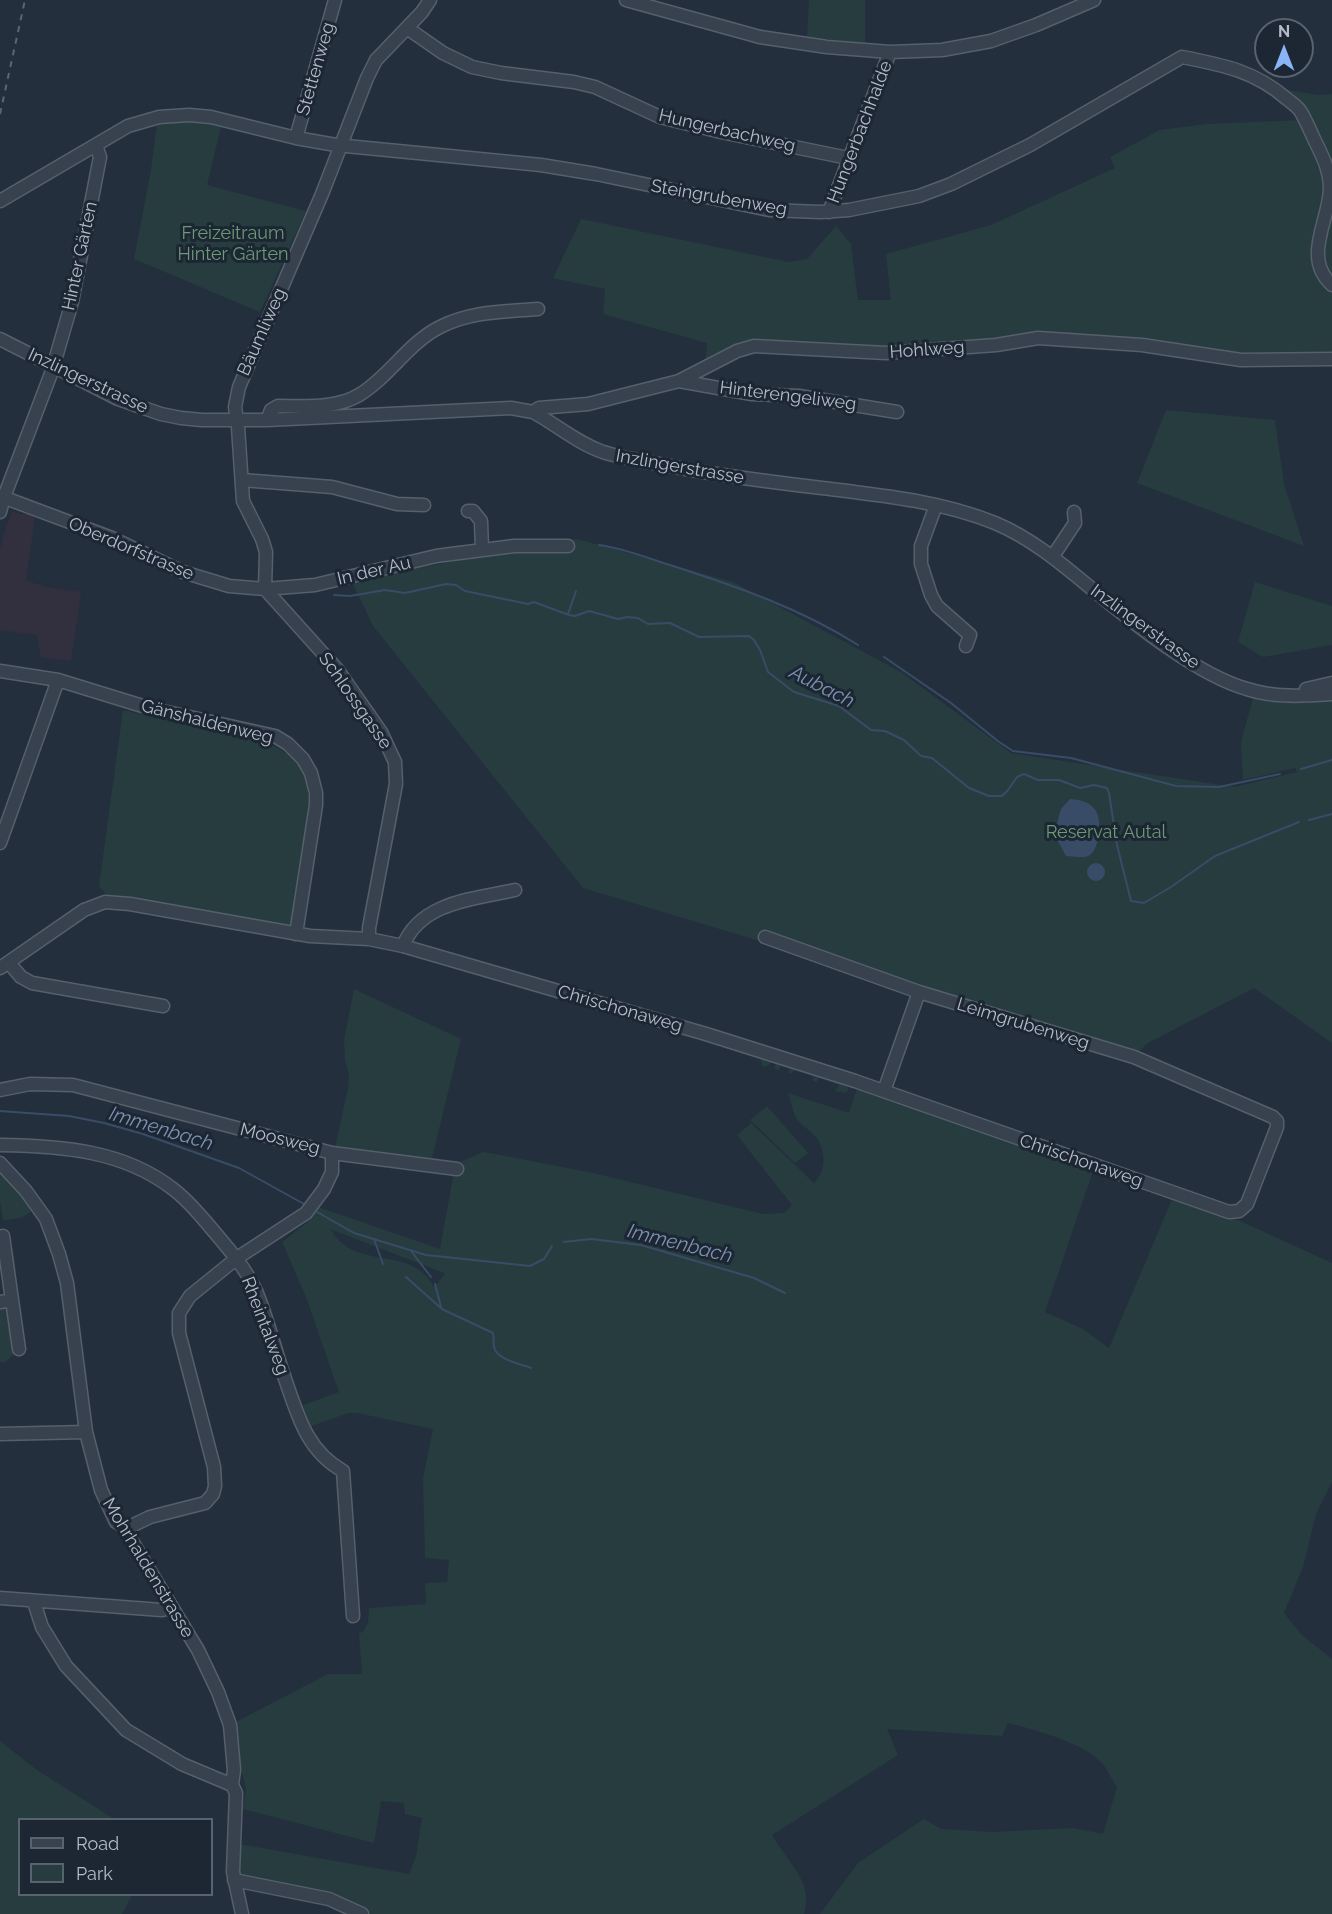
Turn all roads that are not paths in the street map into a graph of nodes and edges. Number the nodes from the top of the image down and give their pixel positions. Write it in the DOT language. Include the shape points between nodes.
graph roads {
  1 [pos="335,0"];
  2 [pos="430,0"];
  3 [pos="626,0"];
  4 [pos="1094,0"];
  5 [pos="407,28"];
  6 [pos="890,52"];
  7 [pos="296,138"];
  8 [pos="96,145"];
  9 [pos="341,146"];
  10 [pos="848,158"];
  11 [pos="0,201"];
  12 [pos="830,212"];
  13 [pos="1332,285"];
  14 [pos="538,309"];
  15 [pos="0,339"];
  16 [pos="1332,359"];
  17 [pos="53,367"];
  18 [pos="679,381"];
  19 [pos="533,412"];
  20 [pos="897,412"];
  21 [pos="267,420"];
  22 [pos="237,421"];
  23 [pos="242,480"];
  24 [pos="2,496"];
  25 [pos="424,505"];
  26 [pos="936,505"];
  27 [pos="468,511"];
  28 [pos="0,512"];
  29 [pos="1074,512"];
  30 [pos="568,546"];
  31 [pos="482,550"];
  32 [pos="1053,556"];
  33 [pos="265,589"];
  34 [pos="966,646"];
  35 [pos="0,671"];
  36 [pos="58,680"];
  37 [pos="1332,683"];
  38 [pos="1291,692"];
  39 [pos="1332,694"];
  40 [pos="0,843"];
  41 [pos="515,890"];
  42 [pos="296,934"];
  43 [pos="765,937"];
  44 [pos="369,939"];
  45 [pos="403,945"];
  46 [pos="4,966"];
  47 [pos="919,992"];
  48 [pos="163,1006"];
  49 [pos="0,1090"];
  50 [pos="884,1091"];
  51 [pos="0,1145"];
  52 [pos="332,1153"];
  53 [pos="0,1163"];
  54 [pos="457,1169"];
  55 [pos="1239,1211"];
  56 [pos="3,1236"];
  57 [pos="237,1258"];
  58 [pos="6,1301"];
  59 [pos="19,1349"];
  60 [pos="86,1432"];
  61 [pos="0,1434"];
  62 [pos="127,1528"];
  63 [pos="0,1598"];
  64 [pos="34,1602"];
  65 [pos="171,1608"];
  66 [pos="353,1616"];
  67 [pos="232,1785"];
  68 [pos="234,1880"];
  69 [pos="242,1914"];
  70 [pos="362,1914"];
  1 -- 7 [label="street, Stettenweg"];
  2 -- 5 [label="street, Bäumliweg"];
  3 -- 6 [label="street" via="760,37"];
  4 -- 6 [label="street" via="991,41 942,50"];
  5 -- 9 [label="street, Bäumliweg" via="376,60"];
  5 -- 10 [label="street, Hungerbachweg" via="472,67 595,87 660,117"];
  6 -- 10 [label="street, Hungerbachhalde"];
  7 -- 8 [label="street, Steingrubenweg" via="211,117 170,115 128,126"];
  7 -- 9 [label="street, Steingrubenweg"];
  8 -- 11 [label="street, Steingrubenweg"];
  8 -- 17 [label="street, Hinter Gärten" via="100,157 72,302"];
  9 -- 12 [label="street, Steingrubenweg" via="542,165 769,210"];
  9 -- 22 [label="street, Bäumliweg" via="238,387"];
  10 -- 12 [label="street, Hungerbachhalde"];
  12 -- 13 [label="street, Steingrubenweg" via="919,196 951,184 1030,145 1182,57 1258,78 1300,110 1327,164 1330,189 1318,257"];
  14 -- 21 [label="street" via="486,312 453,321 426,335 358,396 335,404 278,406 271,410"];
  15 -- 17 [label="street, Inzlingerstrasse"];
  16 -- 18 [label="street, Hohlweg" via="1241,360 1142,345 1038,338 886,353 754,346 736,351"];
  17 -- 22 [label="street, Inzlingerstrasse" via="118,399 161,414"];
  17 -- 24 [label="street, Hinter Gärten"];
  18 -- 19 [label="street, Hohlweg" via="594,403 539,408"];
  18 -- 20 [label="street, Hinterengeliweg"];
  19 -- 21 [label="street, Inzlingerstrasse" via="511,408"];
  19 -- 26 [label="street, Inzlingerstrasse" via="593,448 625,458 729,477"];
  21 -- 22 [label="street, Inzlingerstrasse"];
  22 -- 23 [label="street, Bäumliweg"];
  23 -- 25 [label="street" via="332,487 397,504"];
  23 -- 33 [label="street, Bäumliweg" via="243,501 266,552"];
  24 -- 28 [label="street, Hinter Gärten"];
  24 -- 33 [label="street, Oberdorfstrasse" via="112,538 196,577 229,586"];
  26 -- 32 [label="street, Inzlingerstrasse" via="997,524"];
  26 -- 34 [label="street" via="921,546 921,564 937,606 970,634"];
  27 -- 31 [label="street" via="473,511 481,521"];
  29 -- 32 [label="street" via="1076,523"];
  30 -- 31 [label="street, In der Au"];
  31 -- 33 [label="street, In der Au" via="436,556 315,585"];
  32 -- 39 [label="street, Inzlingerstrasse" via="1126,617 1230,684 1282,696"];
  33 -- 44 [label="street, Schlossgasse" via="337,669 381,732 395,762 396,784"];
  35 -- 36 [label="street, Gänshaldenweg"];
  36 -- 40 [label="street"];
  36 -- 42 [label="street, Gänshaldenweg" via="150,708 275,736 303,759 311,773 316,805"];
  37 -- 38 [label="street"];
  41 -- 45 [label="street" via="431,912 407,934"];
  42 -- 44 [label="street, Chrischonaweg"];
  42 -- 46 [label="street, Chrischonaweg" via="105,902 84,910"];
  43 -- 47 [label="street, Leimgrubenweg"];
  44 -- 45 [label="street, Chrischonaweg"];
  45 -- 50 [label="street, Chrischonaweg" via="712,1035"];
  46 -- 48 [label="street" via="32,983"];
  47 -- 50 [label="street"];
  47 -- 55 [label="street, Leimgrubenweg" via="1134,1057 1273,1117 1277,1127 1247,1204"];
  49 -- 52 [label="street, Moosweg" via="30,1084 73,1085"];
  50 -- 55 [label="street, Chrischonaweg" via="1229,1212"];
  51 -- 57 [label="street, Rheintalweg" via="93,1152 147,1173 191,1205"];
  52 -- 54 [label="street, Moosweg"];
  52 -- 57 [label="street" via="332,1172 306,1213"];
  53 -- 60 [label="street, Mohrhaldenstrasse" via="46,1219 59,1254 67,1283"];
  56 -- 58 [label="street"];
  57 -- 62 [label="street" via="190,1296 179,1313 179,1333 214,1467 213,1494 205,1503 150,1517"];
  57 -- 66 [label="street, Rheintalweg" via="255,1291 304,1429 328,1462 343,1471"];
  58 -- 59 [label="street"];
  60 -- 61 [label="street"];
  60 -- 62 [label="street, Mohrhaldenstrasse" via="101,1490 116,1522"];
  62 -- 65 [label="street, Mohrhaldenstrasse"];
  63 -- 64 [label="street"];
  64 -- 65 [label="street"];
  64 -- 67 [label="street" via="42,1627 66,1666 126,1730 182,1764"];
  65 -- 67 [label="street, Mohrhaldenstrasse" via="198,1650 230,1725"];
  67 -- 68 [label="street, Mohrhaldenstrasse" via="236,1793"];
  68 -- 69 [label="street, Mohrhaldenstrasse"];
  68 -- 70 [label="street" via="328,1899"];
}
